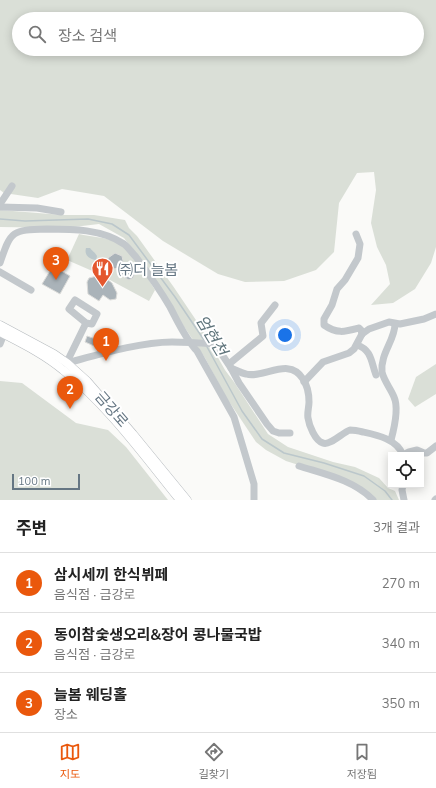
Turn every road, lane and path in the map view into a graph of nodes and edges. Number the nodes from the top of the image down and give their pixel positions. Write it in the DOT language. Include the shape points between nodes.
graph roads {
  1 [pos="12,186"];
  2 [pos="0,205"];
  3 [pos="61,212"];
  4 [pos="356,234"];
  5 [pos="0,263"];
  6 [pos="0,272"];
  7 [pos="31,290"];
  8 [pos="275,305"];
  9 [pos="436,314"];
  10 [pos="86,323"];
  11 [pos="395,324"];
  12 [pos="0,325"];
  13 [pos="2,333"];
  14 [pos="362,334"];
  15 [pos="190,343"];
  16 [pos="0,344"];
  17 [pos="357,345"];
  18 [pos="65,366"];
  19 [pos="230,366"];
  20 [pos="376,375"];
  21 [pos="304,382"];
  22 [pos="290,433"];
  23 [pos="390,440"];
  24 [pos="436,446"];
  25 [pos="402,452"];
  26 [pos="409,452"];
  27 [pos="422,452"];
  28 [pos="424,453"];
  29 [pos="299,466"];
  30 [pos="402,488"];
  31 [pos="180,500"];
  32 [pos="187,500"];
  33 [pos="254,500"];
  34 [pos="373,500"];
  35 [pos="404,500"];
  1 -- 2 [label="street"];
  2 -- 3 [label="street"];
  4 -- 14 [label="street" via="360,244 358,258 346,280 337,289 324,324 339,332 359,328"];
  5 -- 15 [label="street" via="8,240 15,233 28,230 76,230 110,236 125,245 144,267"];
  6 -- 7 [label="street"];
  8 -- 19 [label="street" via="261,323 263,336"];
  9 -- 11 [label="street" via="424,319"];
  10 -- 18 [label="street"];
  11 -- 14 [label="street" via="389,322 379,325"];
  11 -- 23 [label="street" via="382,371 396,406 395,427"];
  12 -- 18 [label="main road, 금강로" via="54,354"];
  13 -- 16 [label="street"];
  13 -- 18 [label="main road, 금강로"];
  14 -- 17 [label="street"];
  15 -- 18 [label="street" via="143,345 92,356"];
  15 -- 19 [label="street" via="215,344"];
  15 -- 33 [label="street" via="234,417 254,484"];
  17 -- 20 [label="street" via="368,351"];
  17 -- 21 [label="street" via="349,353 323,362"];
  18 -- 31 [label="main road, 금강로"];
  18 -- 32 [label="main road, 금강로" via="100,395"];
  19 -- 21 [label="street" via="246,375 289,368"];
  19 -- 22 [label="street" via="245,393 270,428 279,433"];
  21 -- 23 [label="street" via="308,393 310,425 322,443 327,444 351,430 376,434"];
  23 -- 25 [label="street"];
  24 -- 28 [label="street"];
  26 -- 27 [label="street"];
  29 -- 34 [label="street" via="356,486"];
  30 -- 35 [label="street"];
}
